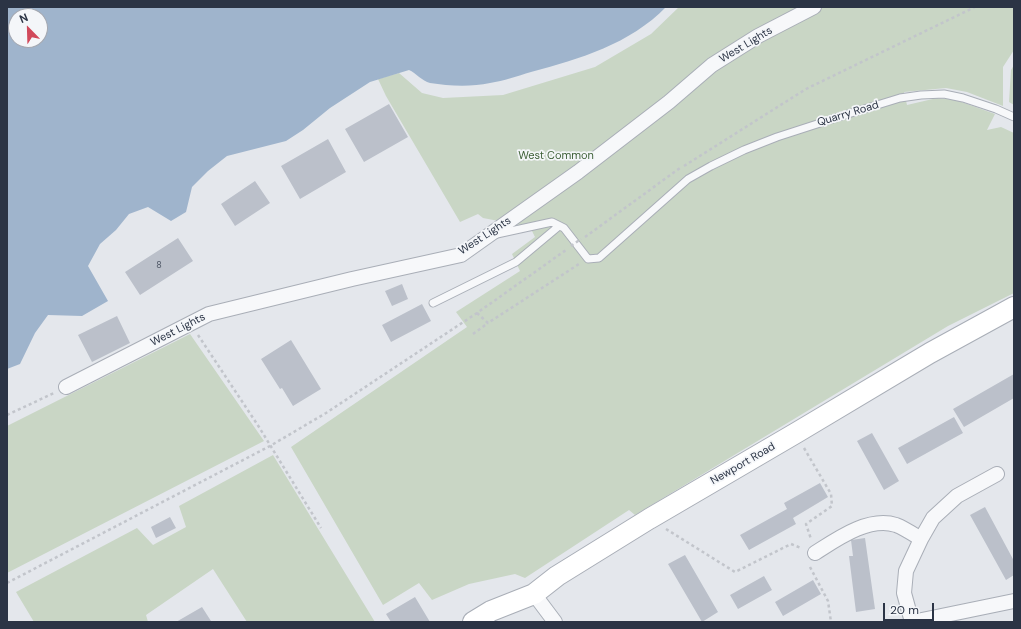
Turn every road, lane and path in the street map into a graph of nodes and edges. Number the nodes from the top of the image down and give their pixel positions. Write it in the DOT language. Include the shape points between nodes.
graph roads {
  1 [pos="814,7"];
  2 [pos="975,7"];
  3 [pos="1014,117"];
  4 [pos="559,226"];
  5 [pos="489,235"];
  6 [pos="588,258"];
  7 [pos="433,302"];
  8 [pos="1014,307"];
  9 [pos="477,313"];
  10 [pos="190,323"];
  11 [pos="488,323"];
  12 [pos="473,334"];
  13 [pos="66,387"];
  14 [pos="7,415"];
  15 [pos="796,433"];
  16 [pos="270,446"];
  17 [pos="997,474"];
  18 [pos="649,519"];
  19 [pos="321,528"];
  20 [pos="921,539"];
  21 [pos="799,547"];
  22 [pos="808,556"];
  23 [pos="7,583"];
  24 [pos="534,594"];
  25 [pos="1014,601"];
  26 [pos="473,622"];
  27 [pos="555,622"];
  28 [pos="831,622"];
  29 [pos="912,622"];
  1 -- 5 [label="street, West Lights" via="758,36 712,65 663,107 578,172"];
  2 -- 9 [label="path, bridge" via="806,89 677,170"];
  3 -- 6 [label="lane, Quarry Road" via="944,94 921,95 900,98 777,137 744,150 688,179 599,258"];
  4 -- 5 [label="lane" via="552,222"];
  4 -- 6 [label="lane" via="564,228"];
  4 -- 7 [label="lane" via="516,262"];
  5 -- 10 [label="street, West Lights" via="461,255 209,314"];
  6 -- 11 [label="path"];
  8 -- 15 [label="main road, Newport Road" via="930,353"];
  9 -- 11 [label="path"];
  9 -- 16 [label="path" via="326,413"];
  10 -- 13 [label="street, West Lights"];
  10 -- 16 [label="path"];
  11 -- 12 [label="path"];
  13 -- 14 [label="path"];
  15 -- 18 [label="main road, Newport Road"];
  15 -- 22 [label="path" via="831,494 832,506 806,524"];
  16 -- 19 [label="path"];
  16 -- 23 [label="path"];
  17 -- 20 [label="street" via="957,496 933,518"];
  18 -- 21 [label="path" via="736,572 791,544"];
  18 -- 24 [label="main road, Newport Road" via="557,576"];
  20 -- 22 [label="street" via="896,525 880,523 851,531"];
  20 -- 29 [label="street" via="906,570 904,593"];
  21 -- 22 [label="path"];
  21 -- 22 [label="path"];
  22 -- 28 [label="path" via="828,601"];
  24 -- 26 [label="main road, Newport Road" via="491,611"];
  24 -- 27 [label="street"];
  25 -- 29 [label="street"];
}
